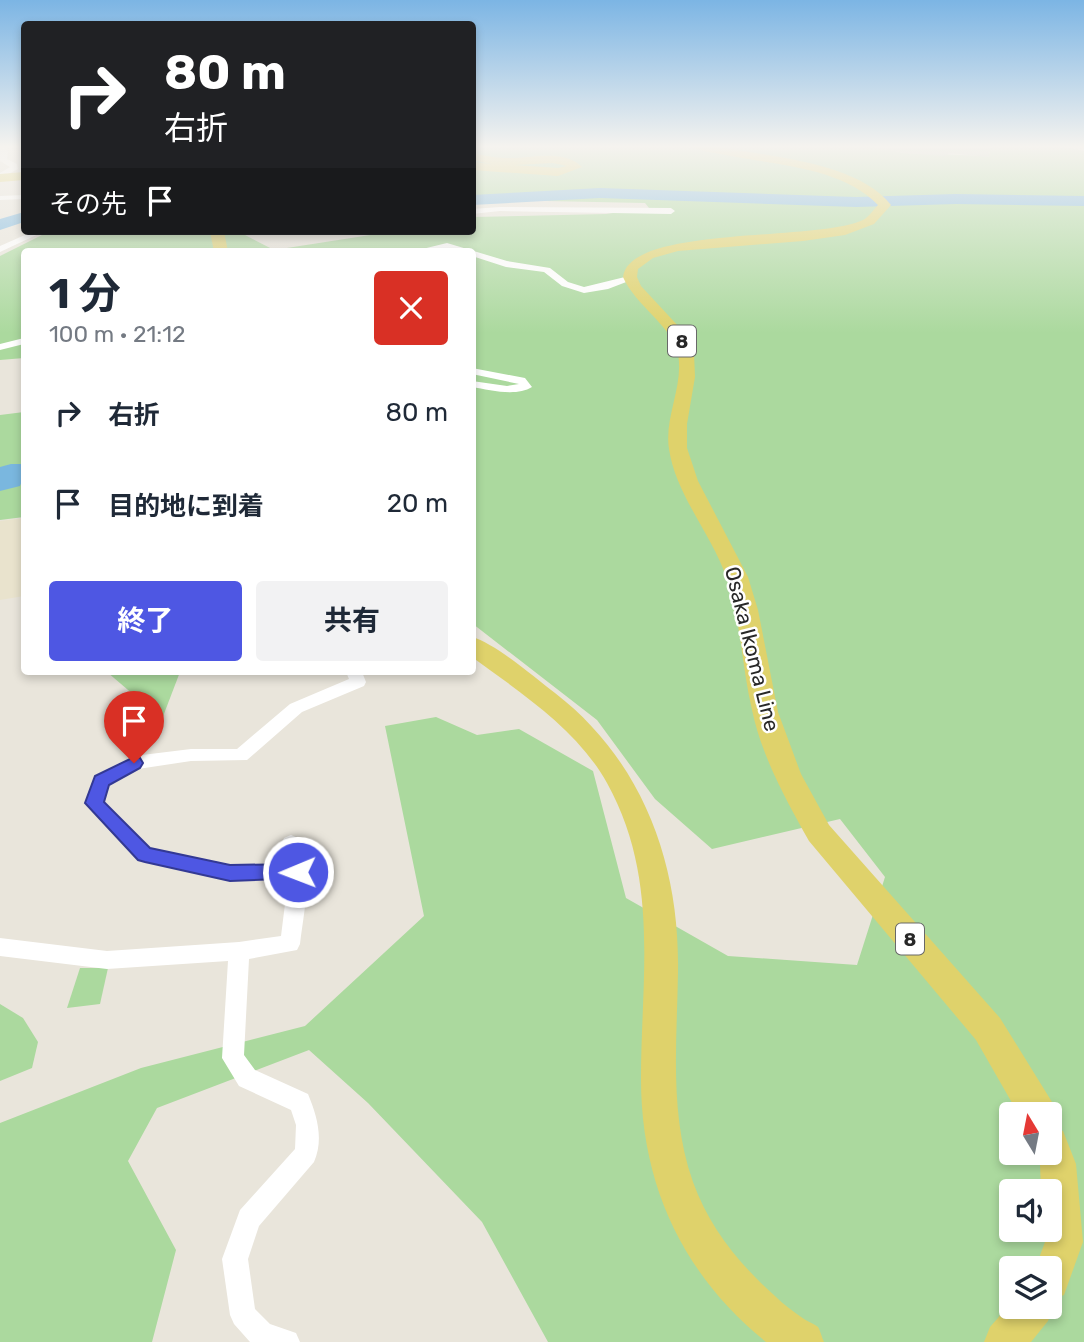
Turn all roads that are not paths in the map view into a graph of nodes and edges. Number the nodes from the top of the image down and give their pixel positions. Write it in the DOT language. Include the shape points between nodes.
graph roads {
  1 [pos="883,208"];
  2 [pos="671,211"];
  3 [pos="476,212"];
  4 [pos="32,235"];
  5 [pos="436,248"];
  6 [pos="454,248"];
  7 [pos="0,249"];
  8 [pos="476,255"];
  9 [pos="629,279"];
  10 [pos="21,342"];
  11 [pos="0,347"];
  12 [pos="476,372"];
  13 [pos="476,385"];
  14 [pos="476,648"];
  15 [pos="355,675"];
  16 [pos="290,842"];
  17 [pos="298,872"];
  18 [pos="0,947"];
  19 [pos="239,951"];
  20 [pos="1031,1102"];
  21 [pos="1058,1166"];
  22 [pos="1059,1256"];
  23 [pos="1024,1319"];
  24 [pos="286,1342"];
  25 [pos="803,1342"];
  26 [pos="1005,1342"];
  1 -- 9 [label="main road" via="869,223 842,232 673,249 638,261"];
  2 -- 3 [label="street"];
  4 -- 7 [label="street"];
  5 -- 6 [label="street"];
  8 -- 9 [label="street" via="547,270 565,284 584,290"];
  9 -- 20 [label="main road, Osaka Ikoma Line / 8" via="681,338 686,352 678,447 737,577 766,714 782,762 819,833 988,1028"];
  10 -- 11 [label="street"];
  12 -- 13 [label="street" via="521,380 526,387"];
  14 -- 25 [label="main road" via="567,717 598,749 632,806 650,866 661,939 657,1033 669,1164 701,1242 740,1292"];
  15 -- 17 [label="street" via="358,682 296,708 241,755 191,755 134,763 102,780 94,803 145,855 230,873"];
  16 -- 17 [label="street"];
  17 -- 19 [label="street" via="290,944"];
  18 -- 19 [label="street" via="107,960"];
  19 -- 24 [label="street" via="233,1058 247,1077 300,1101 308,1125 306,1154 249,1219 235,1259 243,1315 262,1335"];
  21 -- 22 [label="main road" via="1064,1242"];
  23 -- 26 [label="main road"];
}
